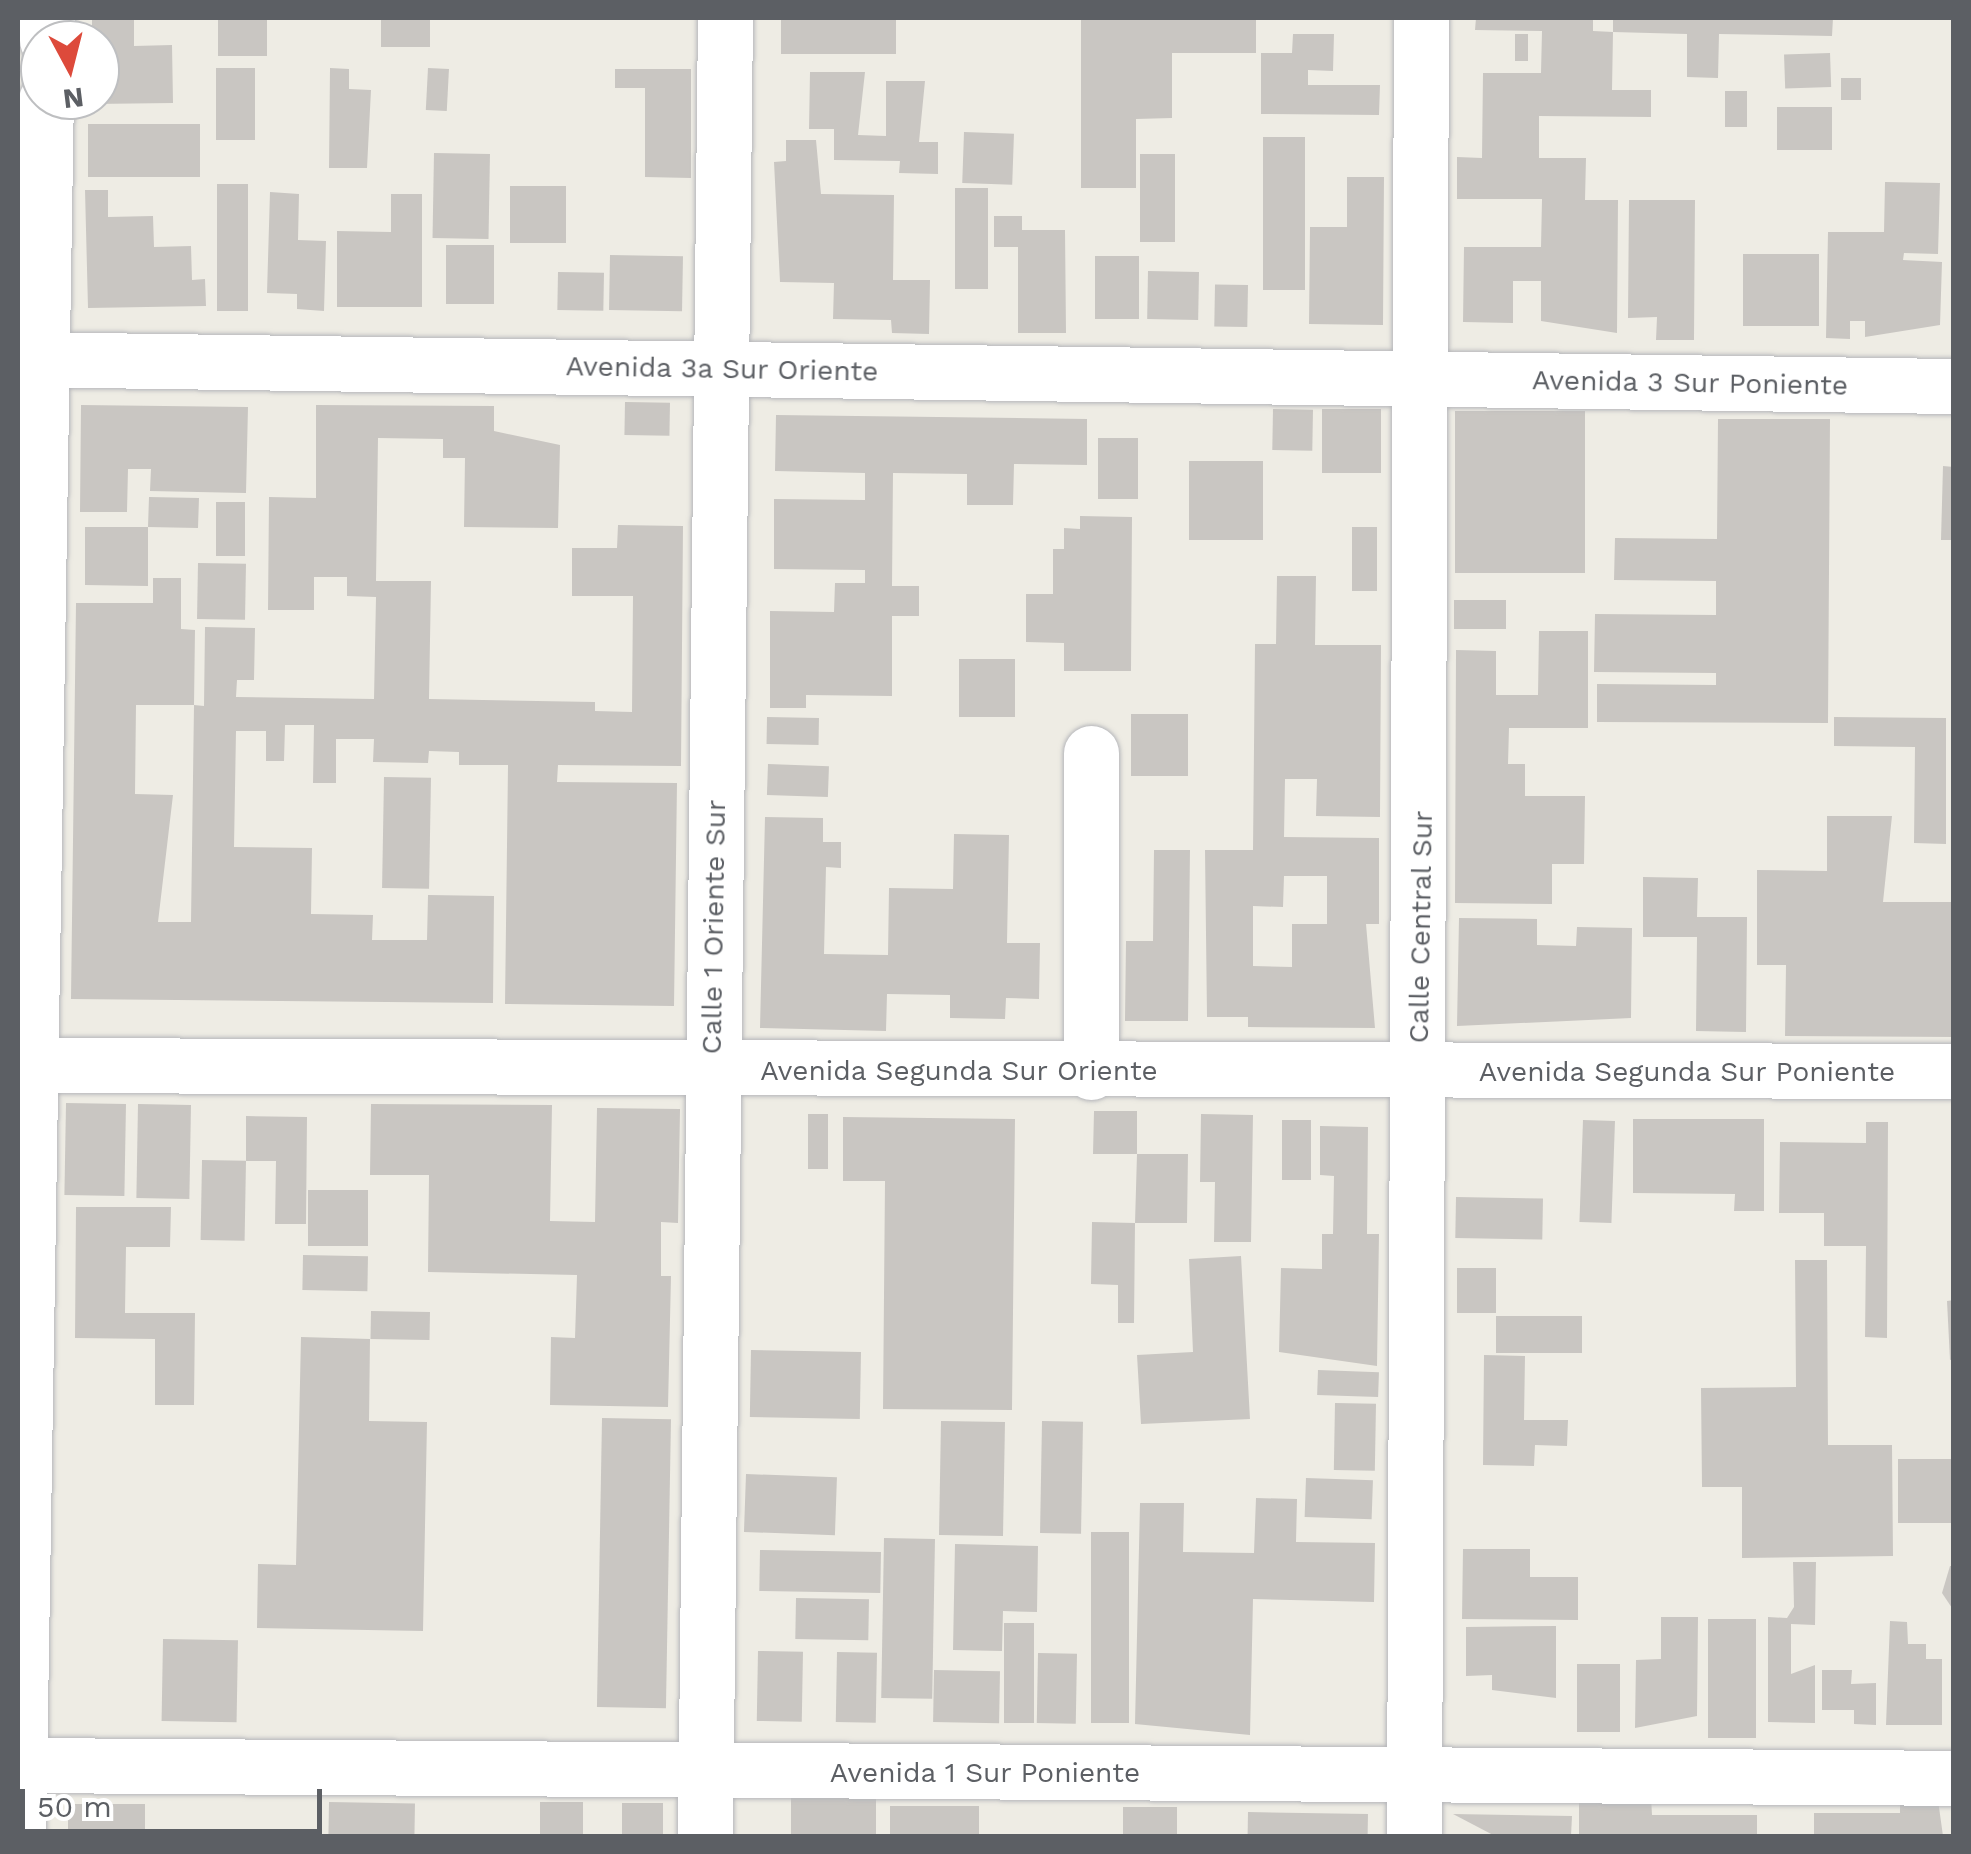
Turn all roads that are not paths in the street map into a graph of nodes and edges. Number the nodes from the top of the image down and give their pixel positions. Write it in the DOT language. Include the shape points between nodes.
graph roads {
  1 [pos="725,18"];
  2 [pos="1421,18"];
  3 [pos="45,120"];
  4 [pos="30,359"];
  5 [pos="721,369"];
  6 [pos="1426,380"];
  7 [pos="1954,386"];
  8 [pos="1091,753"];
  9 [pos="23,1065"];
  10 [pos="713,1070"];
  11 [pos="1954,1071"];
  12 [pos="1091,1072"];
  13 [pos="1420,1073"];
  14 [pos="18,1764"];
  15 [pos="704,1772"];
  16 [pos="1414,1774"];
  17 [pos="1954,1778"];
  18 [pos="18,1836"];
  19 [pos="705,1836"];
  20 [pos="1414,1836"];
  1 -- 5 [label="street, Calle 1 Oriente Sur"];
  2 -- 6 [label="street, Calle Central Sur"];
  3 -- 4 [label="street"];
  4 -- 5 [label="street, Avenida 3a Sur Oriente"];
  4 -- 9 [label="street"];
  5 -- 6 [label="street, Avenida 3a Sur Oriente"];
  5 -- 10 [label="street, Calle 1 Oriente Sur"];
  6 -- 7 [label="street, Avenida 3 Sur Poniente"];
  6 -- 13 [label="street, Calle Central Sur"];
  8 -- 12 [label="street"];
  9 -- 10 [label="street, Avenida Segunda Sur Oriente"];
  9 -- 14 [label="street"];
  10 -- 12 [label="street, Avenida Segunda Sur Oriente"];
  10 -- 15 [label="street, Calle 1 Oriente Sur"];
  11 -- 13 [label="street, Avenida Segunda Sur Poniente"];
  12 -- 13 [label="street, Avenida Segunda Sur Oriente"];
  13 -- 16 [label="street, Calle Central Sur"];
  14 -- 15 [label="street, Avenida 1 Sur Poniente"];
  14 -- 18 [label="street"];
  15 -- 16 [label="street, Avenida 1 Sur Poniente"];
  15 -- 19 [label="street, Calle 1 Oriente Sur"];
  16 -- 17 [label="street, Avenida 1 Sur Poniente"];
  16 -- 20 [label="street, Calle Central Sur"];
}
